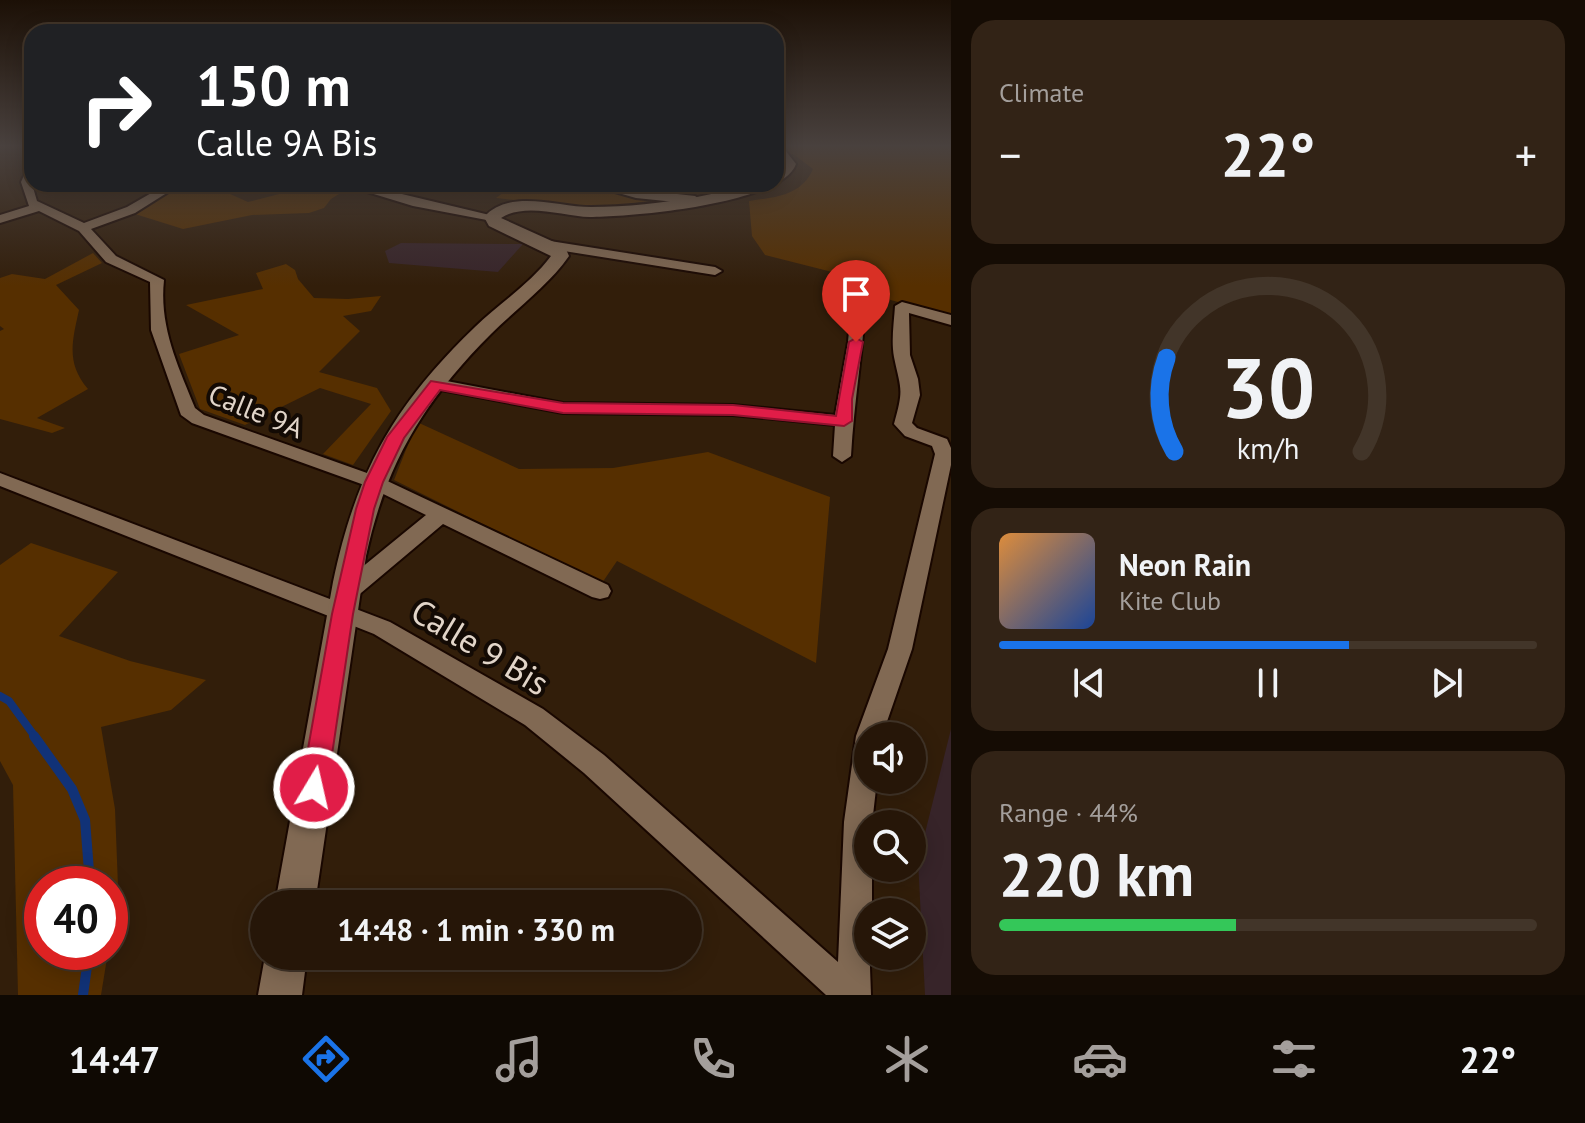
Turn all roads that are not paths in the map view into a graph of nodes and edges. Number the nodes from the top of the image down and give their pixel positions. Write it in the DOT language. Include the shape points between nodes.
graph roads {
  1 [pos="28,192"];
  2 [pos="161,192"];
  3 [pos="378,192"];
  4 [pos="626,192"];
  5 [pos="730,192"];
  6 [pos="695,200"];
  7 [pos="40,207"];
  8 [pos="492,217"];
  9 [pos="0,219"];
  10 [pos="83,228"];
  11 [pos="550,245"];
  12 [pos="715,271"];
  13 [pos="859,297"];
  14 [pos="951,320"];
  15 [pos="436,384"];
  16 [pos="844,421"];
  17 [pos="842,456"];
  18 [pos="0,479"];
  19 [pos="374,482"];
  20 [pos="440,515"];
  21 [pos="600,591"];
  22 [pos="345,603"];
  23 [pos="874,722"];
  24 [pos="862,794"];
  25 [pos="297,890"];
  26 [pos="284,970"];
  27 [pos="280,995"];
  28 [pos="853,995"];
  1 -- 7 [label="street"];
  2 -- 10 [label="street"];
  3 -- 8 [label="street"];
  4 -- 6 [label="street"];
  5 -- 6 [label="street"];
  6 -- 8 [label="street" via="595,212 510,207"];
  7 -- 9 [label="street"];
  7 -- 10 [label="street, Calle 9A"];
  8 -- 11 [label="street" via="495,223"];
  10 -- 19 [label="street, Calle 9A" via="111,259 157,280 156,328 187,411 214,426"];
  11 -- 12 [label="street"];
  11 -- 15 [label="street" via="559,251 558,261 501,311"];
  13 -- 16 [label="street"];
  14 -- 23 [label="street" via="902,306 902,355 911,395 903,424 940,443 944,454 900,649"];
  15 -- 16 [label="street" via="563,408 733,410"];
  15 -- 19 [label="street" via="396,437"];
  16 -- 17 [label="street"];
  18 -- 22 [label="street, Calle 9 Bis"];
  19 -- 20 [label="street, Calle 9A"];
  19 -- 22 [label="street"];
  20 -- 21 [label="street, Calle 9A"];
  20 -- 22 [label="street"];
  22 -- 25 [label="street"];
  22 -- 28 [label="street, Calle 9 Bis" via="534,717"];
  24 -- 28 [label="street"];
  26 -- 27 [label="street"];
}
